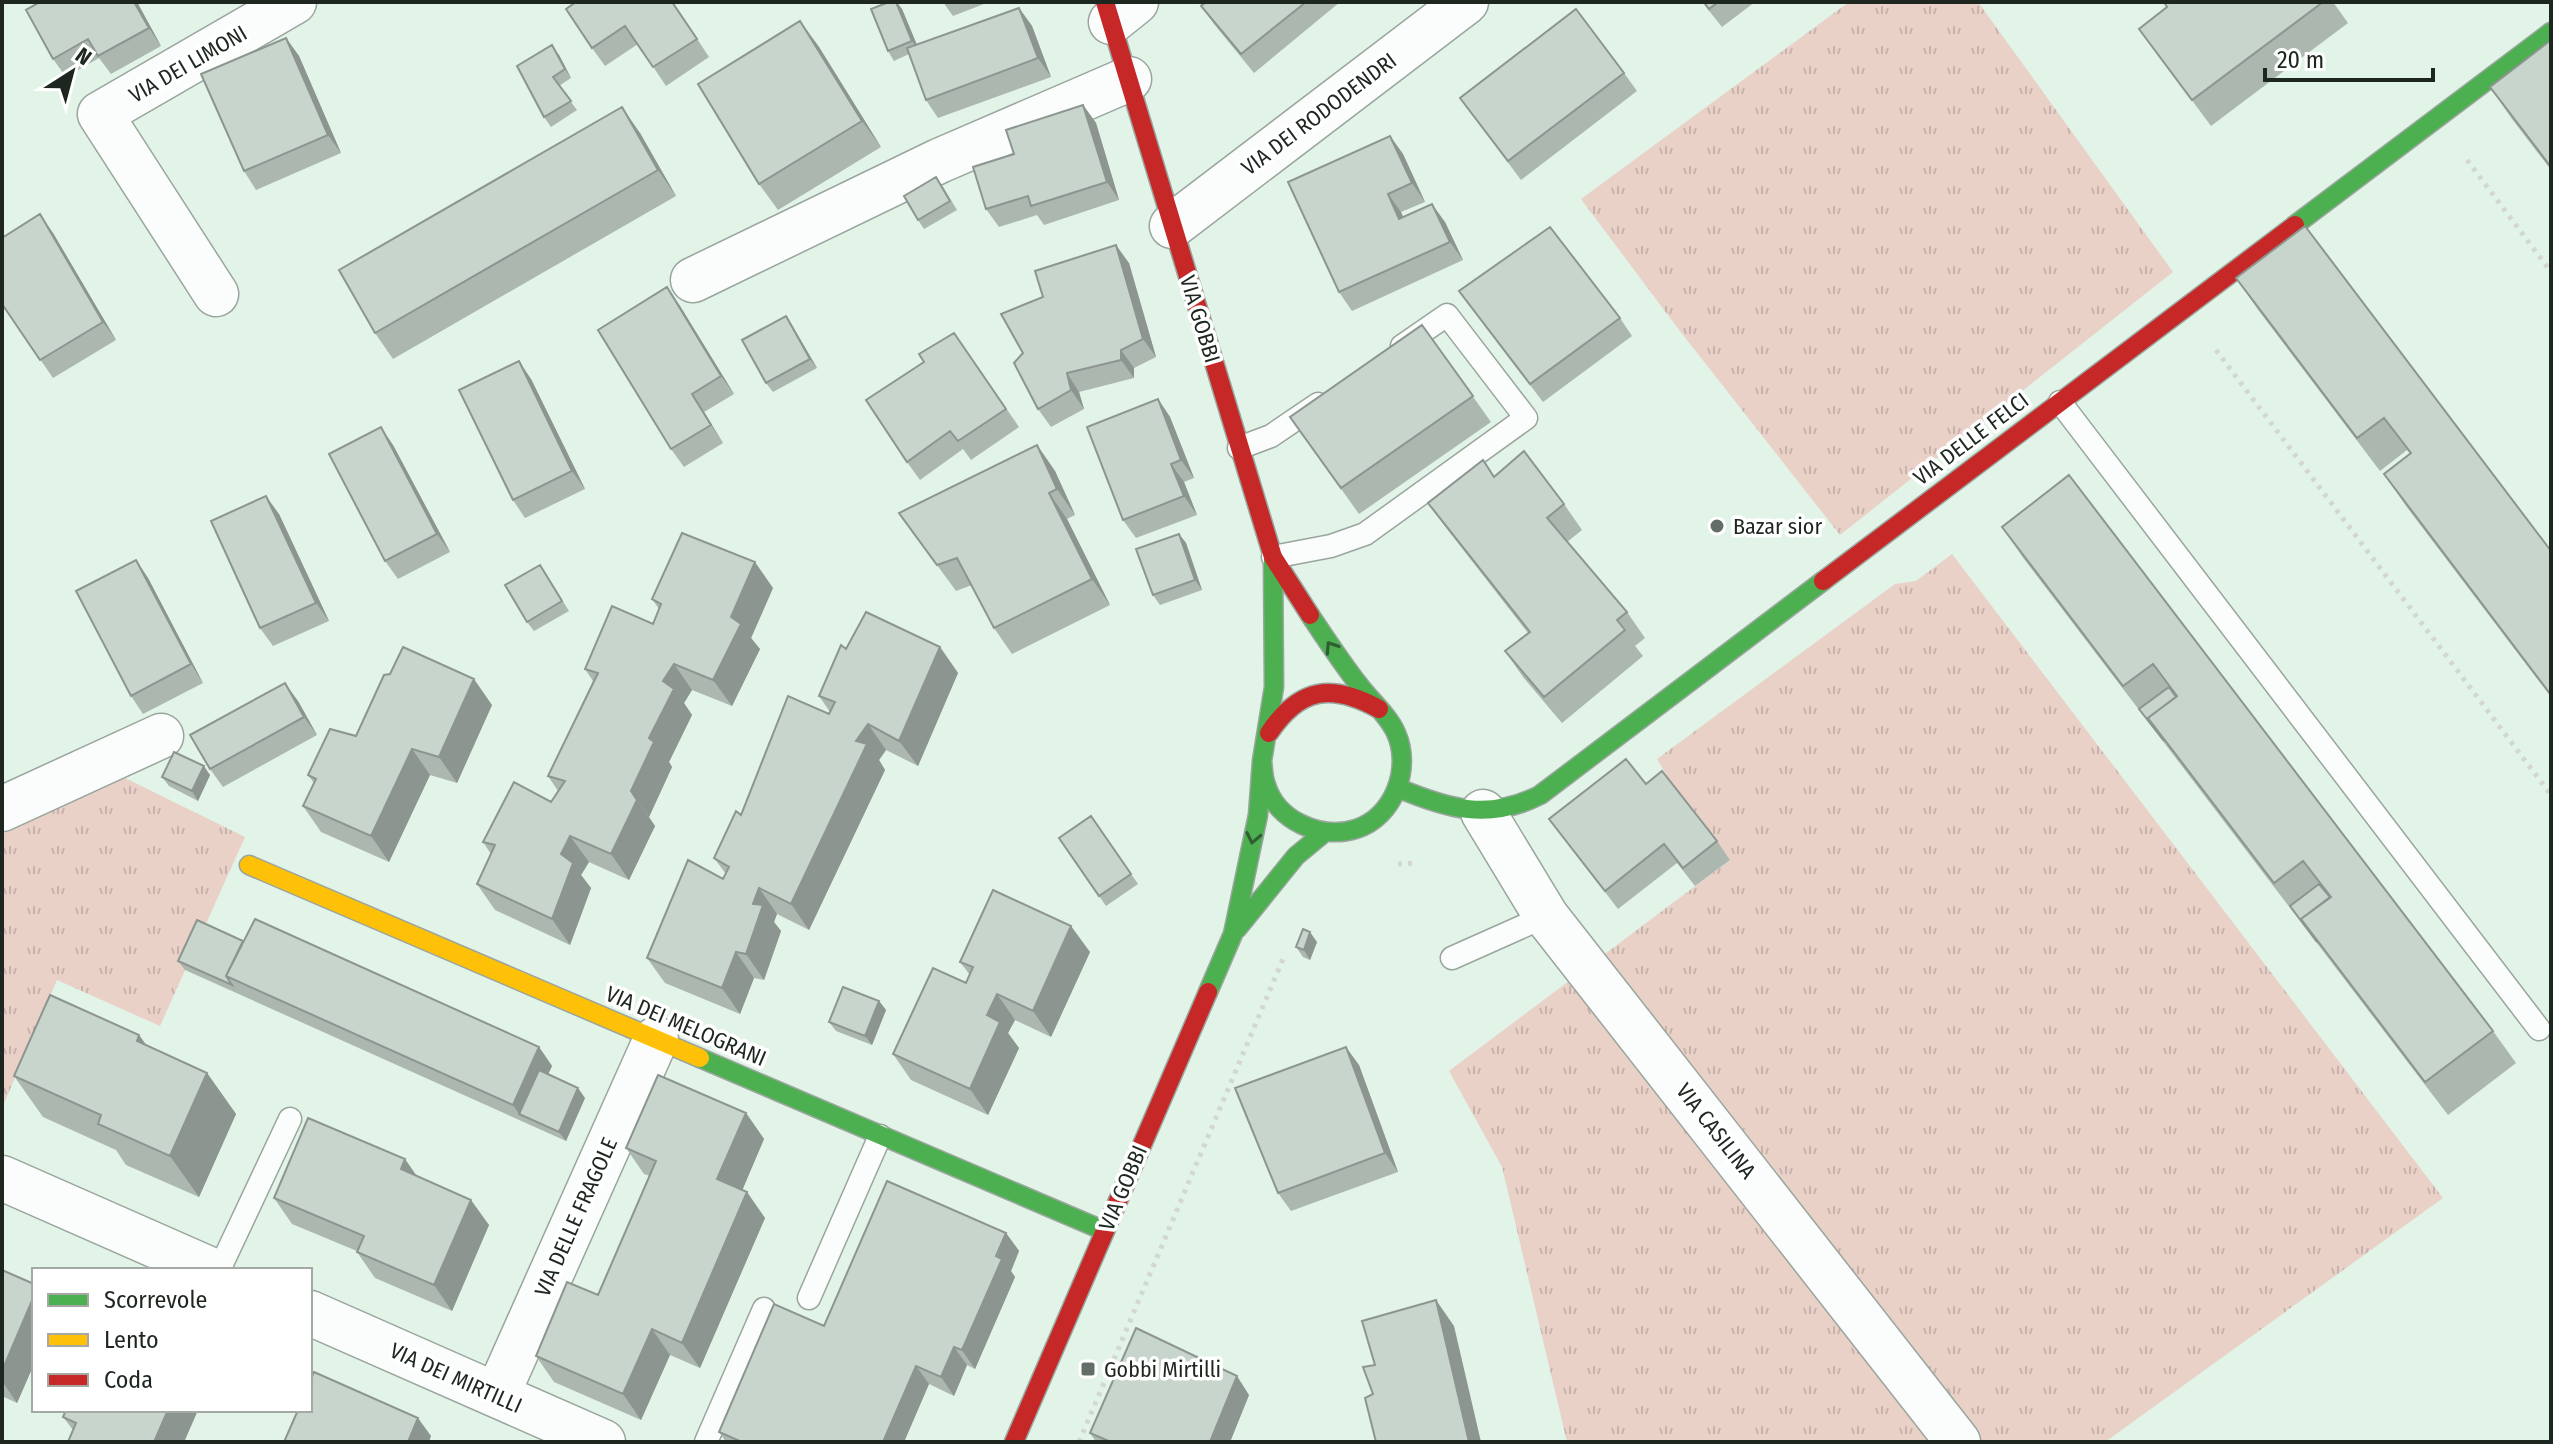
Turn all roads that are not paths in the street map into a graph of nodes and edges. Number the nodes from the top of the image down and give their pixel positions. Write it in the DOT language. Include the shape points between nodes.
graph roads {
  1 [pos="294,2"];
  2 [pos="1466,2"];
  3 [pos="1118,9"];
  4 [pos="2551,32"];
  5 [pos="1129,79"];
  6 [pos="1172,226"];
  7 [pos="693,280"];
  8 [pos="216,294"];
  9 [pos="1384,358"];
  10 [pos="1333,393"];
  11 [pos="2060,402"];
  12 [pos="1239,448"];
  13 [pos="1273,557"];
  14 [pos="1379,709"];
  15 [pos="1269,733"];
  16 [pos="161,736"];
  17 [pos="1262,761"];
  18 [pos="1398,788"];
  19 [pos="2,809"];
  20 [pos="1483,812"];
  21 [pos="1325,832"];
  22 [pos="249,865"];
  23 [pos="1546,916"];
  24 [pos="1233,934"];
  25 [pos="1452,958"];
  26 [pos="2539,1029"];
  27 [pos="656,1039"];
  28 [pos="290,1119"];
  29 [pos="880,1136"];
  30 [pos="2,1178"];
  31 [pos="1105,1231"];
  32 [pos="206,1268"];
  33 [pos="220,1268"];
  34 [pos="809,1298"];
  35 [pos="764,1309"];
  36 [pos="312,1314"];
  37 [pos="497,1395"];
  38 [pos="603,1442"];
  39 [pos="706,1442"];
  40 [pos="1014,1442"];
  41 [pos="1958,1442"];
  1 -- 8 [label="street, VIA DEI LIMONI" via="100,114"];
  2 -- 6 [label="street, VIA DEI RODODENDRI"];
  3 -- 5 [label="street, VIA GOBBI"];
  4 -- 11 [label="street, VIA DELLE FELCI"];
  5 -- 6 [label="street, VIA GOBBI"];
  5 -- 7 [label="street" via="939,161"];
  6 -- 12 [label="street, VIA GOBBI"];
  9 -- 13 [label="lane" via="1447,315 1526,418 1365,534"];
  10 -- 12 [label="lane" via="1271,436"];
  11 -- 20 [label="street, VIA DELLE FELCI" via="1540,795 1520,807"];
  11 -- 26 [label="lane"];
  12 -- 13 [label="street, VIA GOBBI"];
  14 -- 13 [label="street, VIA GOBBI, one-way" via="1340,661"];
  13 -- 15 [label="street, VIA GOBBI"];
  14 -- 15 [label="street, VIA GOBBI" via="1356,696 1330,692 1305,698 1283,712"];
  14 -- 18 [label="street, VIA GOBBI" via="1396,732 1403,760"];
  15 -- 17 [label="street, VIA GOBBI"];
  16 -- 19 [label="street"];
  17 -- 21 [label="street" via="1266,787 1280,809 1300,825"];
  17 -- 24 [label="street, VIA GOBBI, one-way" via="1258,815"];
  18 -- 20 [label="street, VIA DELLE FELCI" via="1427,801"];
  18 -- 21 [label="street, VIA GOBBI" via="1381,813 1356,829"];
  20 -- 23 [label="street, VIA CASILINA"];
  21 -- 24 [label="street, VIA GOBBI" via="1296,856"];
  22 -- 27 [label="street, VIA DEI MELOGRANI"];
  23 -- 25 [label="lane"];
  23 -- 41 [label="street, VIA CASILINA"];
  24 -- 31 [label="street, VIA GOBBI"];
  27 -- 29 [label="street, VIA DEI MELOGRANI"];
  27 -- 37 [label="street, VIA DELLE FRAGOLE"];
  28 -- 33 [label="lane"];
  29 -- 31 [label="street, VIA DEI MELOGRANI"];
  29 -- 34 [label="lane"];
  30 -- 32 [label="street"];
  31 -- 40 [label="street, VIA GOBBI"];
  35 -- 39 [label="lane"];
  36 -- 37 [label="street, VIA DEI MIRTILLI"];
  37 -- 38 [label="street, VIA DEI MIRTILLI"];
}
